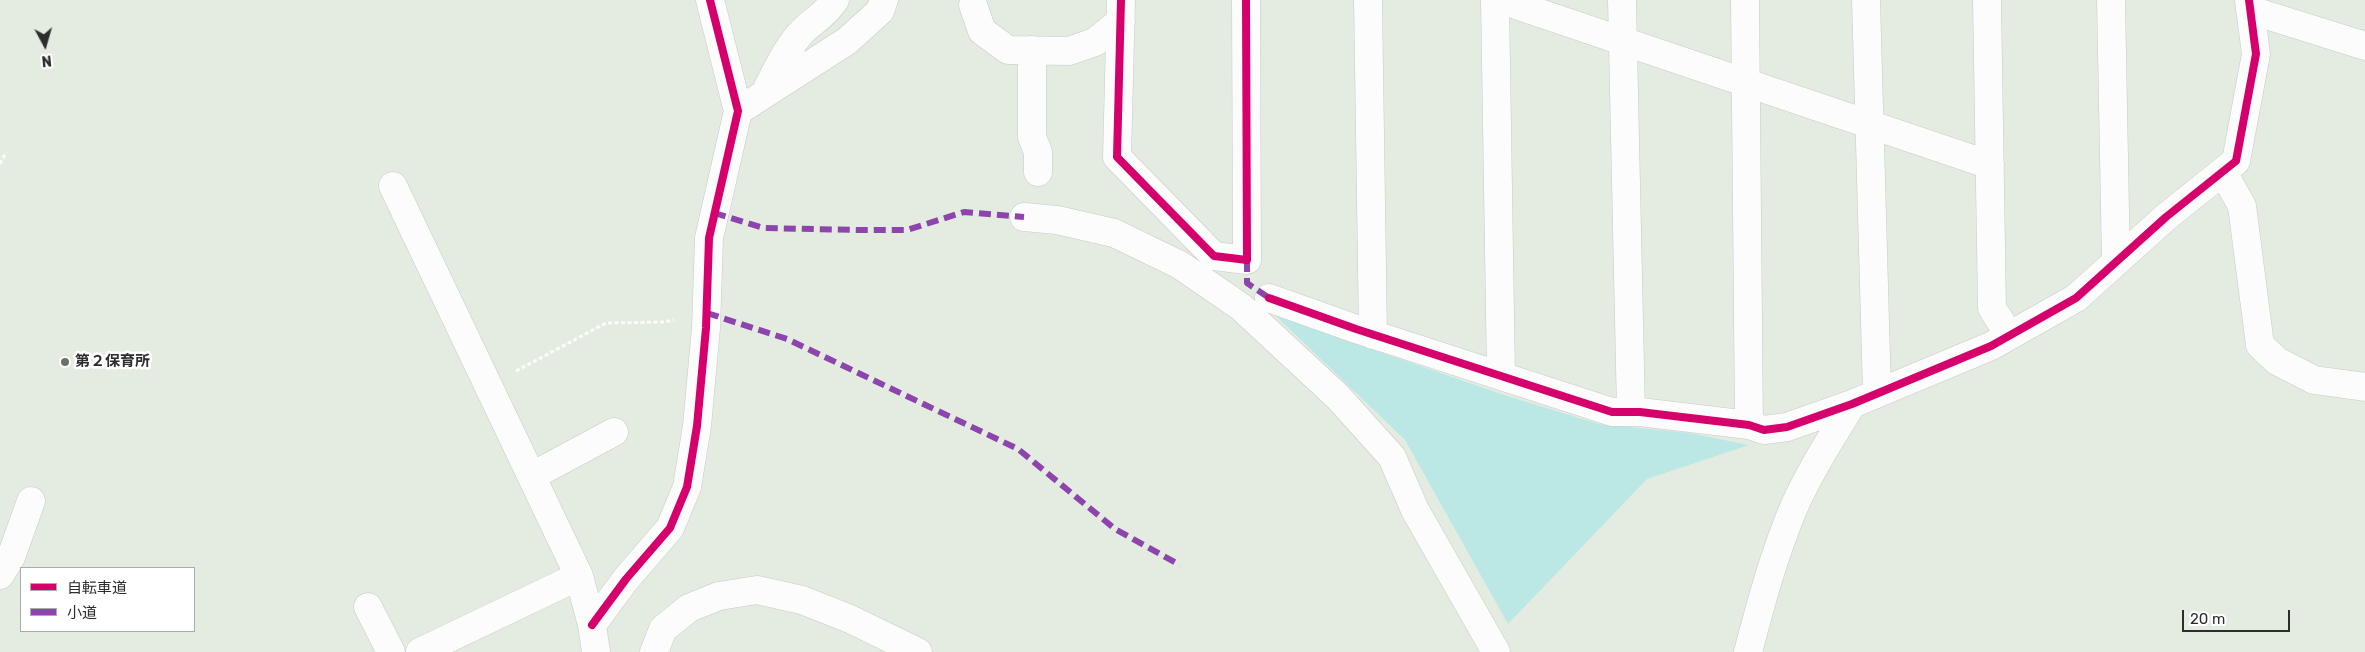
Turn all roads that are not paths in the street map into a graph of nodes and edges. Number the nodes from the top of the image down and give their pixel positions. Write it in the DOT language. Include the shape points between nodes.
graph roads {
  1 [pos="710,0"];
  2 [pos="835,0"];
  3 [pos="884,0"];
  4 [pos="1246,0"];
  5 [pos="1368,0"];
  6 [pos="1496,0"];
  7 [pos="1501,0"];
  8 [pos="1622,0"];
  9 [pos="1745,0"];
  10 [pos="1866,0"];
  11 [pos="1987,0"];
  12 [pos="2110,0"];
  13 [pos="973,5"];
  14 [pos="2250,5"];
  15 [pos="1121,10"];
  16 [pos="1622,41"];
  17 [pos="2365,46"];
  18 [pos="1032,50"];
  19 [pos="1746,83"];
  20 [pos="765,93"];
  21 [pos="738,111"];
  22 [pos="1868,124"];
  23 [pos="1990,165"];
  24 [pos="1038,172"];
  25 [pos="2223,172"];
  26 [pos="393,186"];
  27 [pos="1024,217"];
  28 [pos="2116,262"];
  29 [pos="1269,298"];
  30 [pos="1373,335"];
  31 [pos="2008,335"];
  32 [pos="1501,376"];
  33 [pos="2363,379"];
  34 [pos="1877,393"];
  35 [pos="1852,404"];
  36 [pos="1631,412"];
  37 [pos="1750,425"];
  38 [pos="614,432"];
  39 [pos="532,476"];
  40 [pos="31,501"];
  41 [pos="0,575"];
  42 [pos="579,576"];
  43 [pos="368,607"];
  44 [pos="592,624"];
  45 [pos="391,652"];
  46 [pos="420,652"];
  47 [pos="596,652"];
  48 [pos="654,652"];
  49 [pos="918,652"];
  50 [pos="1496,652"];
  51 [pos="1748,652"];
  1 -- 21 [label="street"];
  2 -- 20 [label="street" via="827,13 800,34 782,57"];
  3 -- 20 [label="street" via="880,11 847,40"];
  4 -- 15 [label="street" via="1248,260 1214,256 1117,157"];
  5 -- 30 [label="street"];
  6 -- 32 [label="street"];
  7 -- 16 [label="street"];
  8 -- 16 [label="street"];
  9 -- 19 [label="street"];
  10 -- 22 [label="street"];
  11 -- 23 [label="street"];
  12 -- 28 [label="street"];
  13 -- 18 [label="street" via="982,31 1008,50"];
  14 -- 17 [label="street"];
  14 -- 25 [label="street" via="2256,54 2236,162"];
  15 -- 18 [label="street" via="1095,42 1069,51"];
  16 -- 19 [label="street"];
  16 -- 36 [label="street"];
  18 -- 24 [label="street" via="1032,137 1038,152"];
  19 -- 22 [label="street"];
  19 -- 37 [label="street"];
  20 -- 21 [label="street"];
  21 -- 44 [label="street" via="709,238 698,426 687,487 670,528"];
  22 -- 23 [label="street"];
  22 -- 34 [label="street"];
  23 -- 31 [label="street" via="1992,308"];
  25 -- 28 [label="street"];
  25 -- 33 [label="street" via="2242,206 2260,345 2277,361 2314,380"];
  26 -- 39 [label="street"];
  27 -- 50 [label="street" via="1057,220 1114,233 1180,265 1241,307 1338,397 1392,457 1416,510"];
  28 -- 31 [label="street" via="2076,298"];
  29 -- 30 [label="street"];
  30 -- 32 [label="street"];
  31 -- 34 [label="street" via="1991,346"];
  32 -- 36 [label="street" via="1612,412"];
  34 -- 35 [label="street"];
  35 -- 37 [label="street" via="1787,427 1764,430"];
  35 -- 51 [label="street" via="1794,506 1765,589"];
  36 -- 37 [label="street"];
  38 -- 39 [label="street"];
  39 -- 42 [label="street"];
  40 -- 41 [label="street"];
  42 -- 44 [label="street"];
  42 -- 46 [label="street"];
  43 -- 45 [label="street"];
  44 -- 47 [label="street"];
  48 -- 49 [label="street" via="663,629 689,608 719,596 757,590 802,600"];
}
